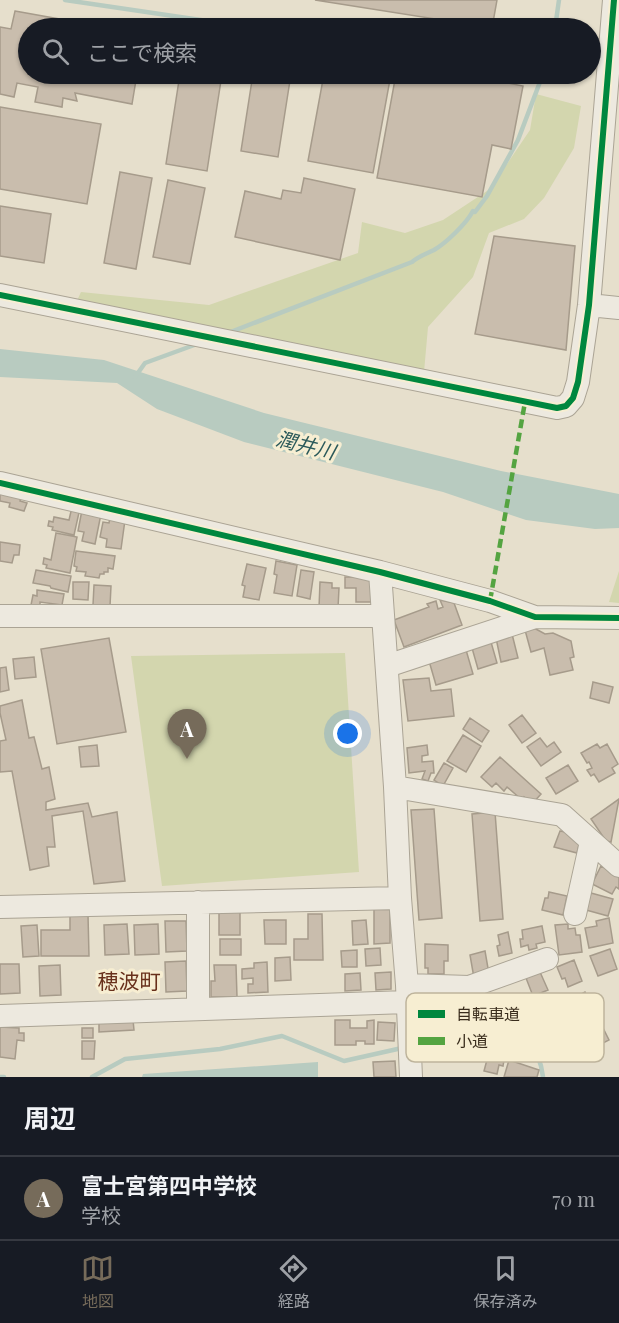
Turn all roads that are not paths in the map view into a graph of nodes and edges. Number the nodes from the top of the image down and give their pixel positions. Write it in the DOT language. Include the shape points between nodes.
graph roads {
  1 [pos="614,0"];
  2 [pos="615,32"];
  3 [pos="0,295"];
  4 [pos="589,304"];
  5 [pos="619,308"];
  6 [pos="0,483"];
  7 [pos="380,572"];
  8 [pos="0,616"];
  9 [pos="383,616"];
  10 [pos="535,617"];
  11 [pos="619,618"];
  12 [pos="387,666"];
  13 [pos="395,787"];
  14 [pos="591,842"];
  15 [pos="619,866"];
  16 [pos="400,898"];
  17 [pos="198,902"];
  18 [pos="0,907"];
  19 [pos="575,914"];
  20 [pos="547,959"];
  21 [pos="406,993"];
  22 [pos="407,993"];
  23 [pos="198,1009"];
  24 [pos="0,1016"];
  25 [pos="410,1062"];
  26 [pos="411,1077"];
  1 -- 2 [label="street"];
  2 -- 4 [label="street" via="607,73"];
  3 -- 4 [label="street" via="557,408 566,406 573,398 578,382"];
  4 -- 5 [label="street"];
  6 -- 7 [label="street"];
  7 -- 9 [label="street"];
  7 -- 10 [label="street"];
  8 -- 9 [label="street"];
  9 -- 12 [label="street"];
  10 -- 11 [label="street"];
  10 -- 12 [label="street"];
  12 -- 13 [label="street"];
  13 -- 14 [label="street" via="562,816"];
  13 -- 16 [label="street"];
  14 -- 15 [label="street"];
  14 -- 19 [label="street"];
  16 -- 17 [label="street"];
  16 -- 22 [label="street"];
  17 -- 18 [label="street"];
  17 -- 23 [label="street"];
  20 -- 22 [label="street" via="469,987"];
  21 -- 23 [label="street"];
  23 -- 24 [label="street"];
  25 -- 26 [label="street"];
}
